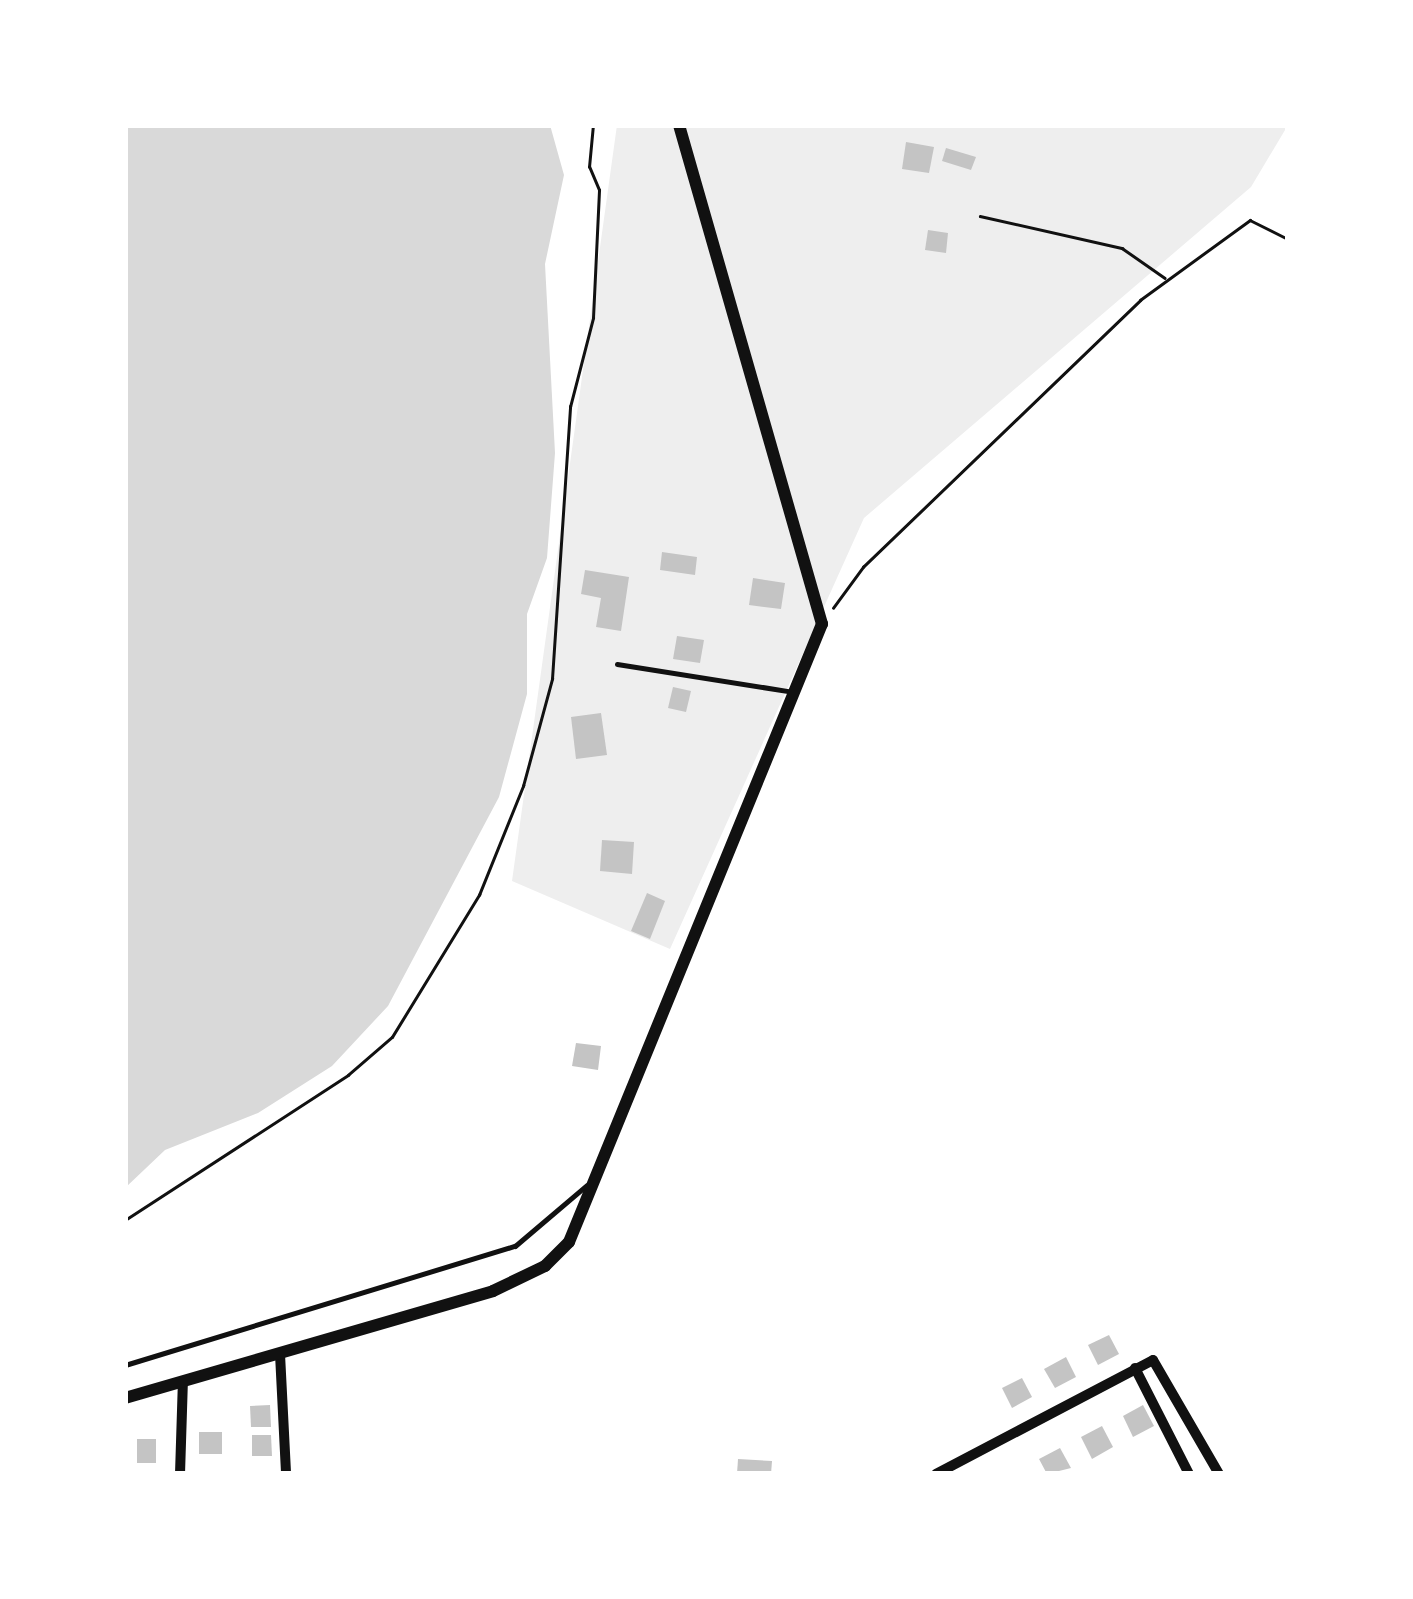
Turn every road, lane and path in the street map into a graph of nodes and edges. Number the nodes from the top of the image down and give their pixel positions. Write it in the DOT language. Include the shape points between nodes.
graph roads {
  1 [pos="593,125"];
  2 [pos="680,125"];
  3 [pos="980,216"];
  4 [pos="1288,239"];
  5 [pos="1168,280"];
  6 [pos="822,624"];
  7 [pos="617,664"];
  8 [pos="796,693"];
  9 [pos="591,1182"];
  10 [pos="125,1220"];
  11 [pos="280,1354"];
  12 [pos="125,1364"];
  13 [pos="1134,1368"];
  14 [pos="183,1381"];
  15 [pos="125,1398"];
  16 [pos="180,1474"];
  17 [pos="286,1474"];
  18 [pos="936,1474"];
  19 [pos="1189,1474"];
  20 [pos="1218,1474"];
  1 -- 10 [label="path" via="590,167 599,190 593,318 570,407 552,680 524,786 480,895 392,1037 348,1075"];
  2 -- 6 [label="street"];
  3 -- 5 [label="path" via="1122,248"];
  4 -- 5 [label="path" via="1250,220"];
  5 -- 6 [label="path" via="863,567"];
  6 -- 8 [label="street"];
  7 -- 8 [label="lane"];
  8 -- 9 [label="street"];
  9 -- 11 [label="street" via="569,1242 546,1266 493,1291"];
  9 -- 12 [label="lane" via="515,1246"];
  11 -- 14 [label="street"];
  11 -- 17 [label="street"];
  13 -- 18 [label="street"];
  13 -- 19 [label="street"];
  13 -- 20 [label="street" via="1159,1362"];
  14 -- 15 [label="street"];
  14 -- 16 [label="street"];
}
